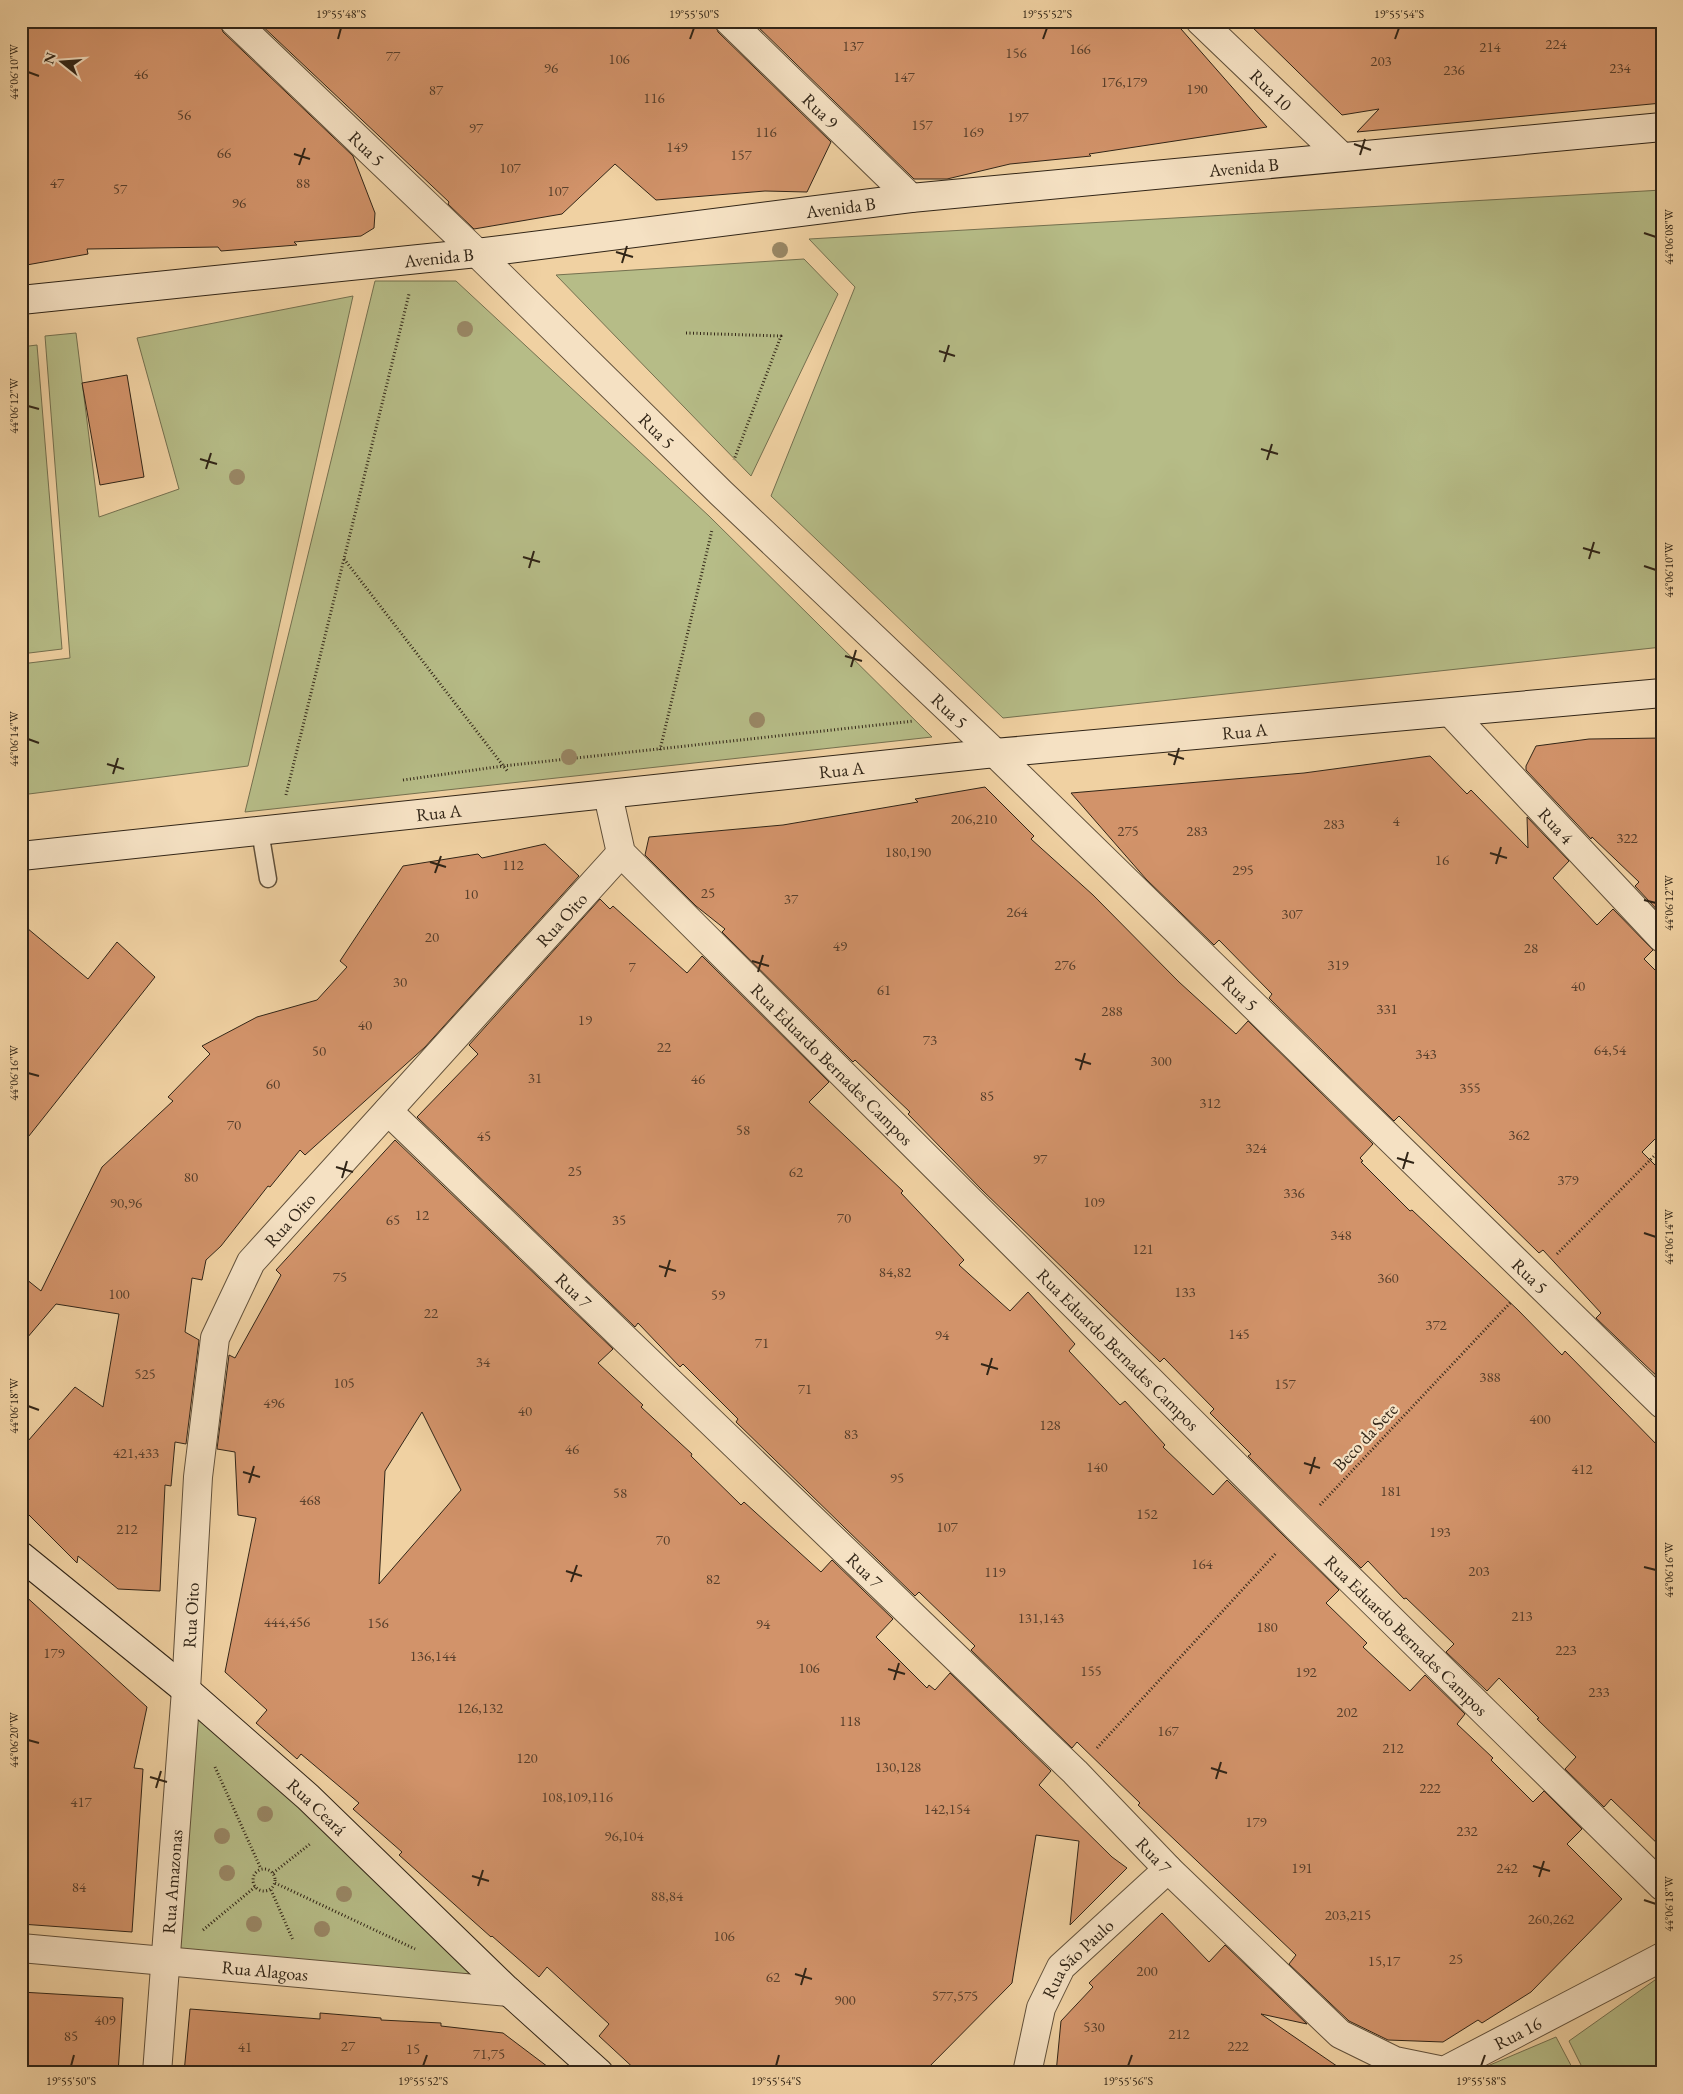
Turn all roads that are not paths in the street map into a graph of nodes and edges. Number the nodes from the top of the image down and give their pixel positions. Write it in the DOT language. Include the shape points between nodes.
graph roads {
  1 [pos="234,21"];
  2 [pos="728,21"];
  3 [pos="1200,21"];
  4 [pos="1662,127"];
  5 [pos="1342,157"];
  6 [pos="911,198"];
  7 [pos="477,253"];
  8 [pos="21,300"];
  9 [pos="1662,693"];
  10 [pos="1451,713"];
  11 [pos="995,753"];
  12 [pos="608,795"];
  13 [pos="269,830"];
  14 [pos="621,853"];
  15 [pos="21,856"];
  16 [pos="268,879"];
  17 [pos="1662,938"];
  18 [pos="388,1111"];
  19 [pos="1662,1404"];
  20 [pos="22,1558"];
  21 [pos="186,1690"];
  22 [pos="1168,1869"];
  23 [pos="1662,1886"];
  24 [pos="21,1948"];
  25 [pos="1662,1957"];
  26 [pos="164,1962"];
  27 [pos="509,1992"];
  28 [pos="1340,2034"];
  29 [pos="157,2073"];
  30 [pos="599,2073"];
  31 [pos="1028,2073"];
  1 -- 7 [label="street, Rua 5"];
  2 -- 6 [label="street, Rua 9"];
  3 -- 5 [label="street, Rua 10"];
  4 -- 5 [label="street, Avenida B"];
  5 -- 6 [label="street, Avenida B"];
  6 -- 7 [label="street, Avenida B"];
  7 -- 8 [label="street, Avenida B"];
  7 -- 11 [label="street, Rua 5" via="721,493"];
  9 -- 10 [label="street, Rua A"];
  10 -- 11 [label="street, Rua A"];
  10 -- 17 [label="street, Rua 4"];
  11 -- 12 [label="street, Rua A"];
  11 -- 19 [label="street, Rua 5"];
  12 -- 13 [label="street, Rua A"];
  12 -- 14 [label="street"];
  13 -- 15 [label="street, Rua A"];
  13 -- 16 [label="lane"];
  14 -- 18 [label="street, Rua Oito"];
  14 -- 23 [label="street, Rua Eduardo Bernades Campos"];
  18 -- 21 [label="street, Rua Oito" via="251,1262 215,1338 198,1477"];
  18 -- 22 [label="street, Rua 7" via="1075,1772"];
  20 -- 21 [label="street, Rua Ceará"];
  21 -- 26 [label="street, Rua Amazonas"];
  21 -- 27 [label="street, Rua Ceará" via="308,1797"];
  22 -- 28 [label="street, Rua 7"];
  22 -- 31 [label="street, Rua São Paulo" via="1061,1967 1041,2008"];
  24 -- 26 [label="street, Rua Alagoas"];
  25 -- 28 [label="street, Rua 16" via="1444,2071 1395,2061"];
  26 -- 27 [label="street, Rua Alagoas"];
  26 -- 29 [label="street, Rua Amazonas"];
  27 -- 30 [label="street, Rua Ceará"];
}
